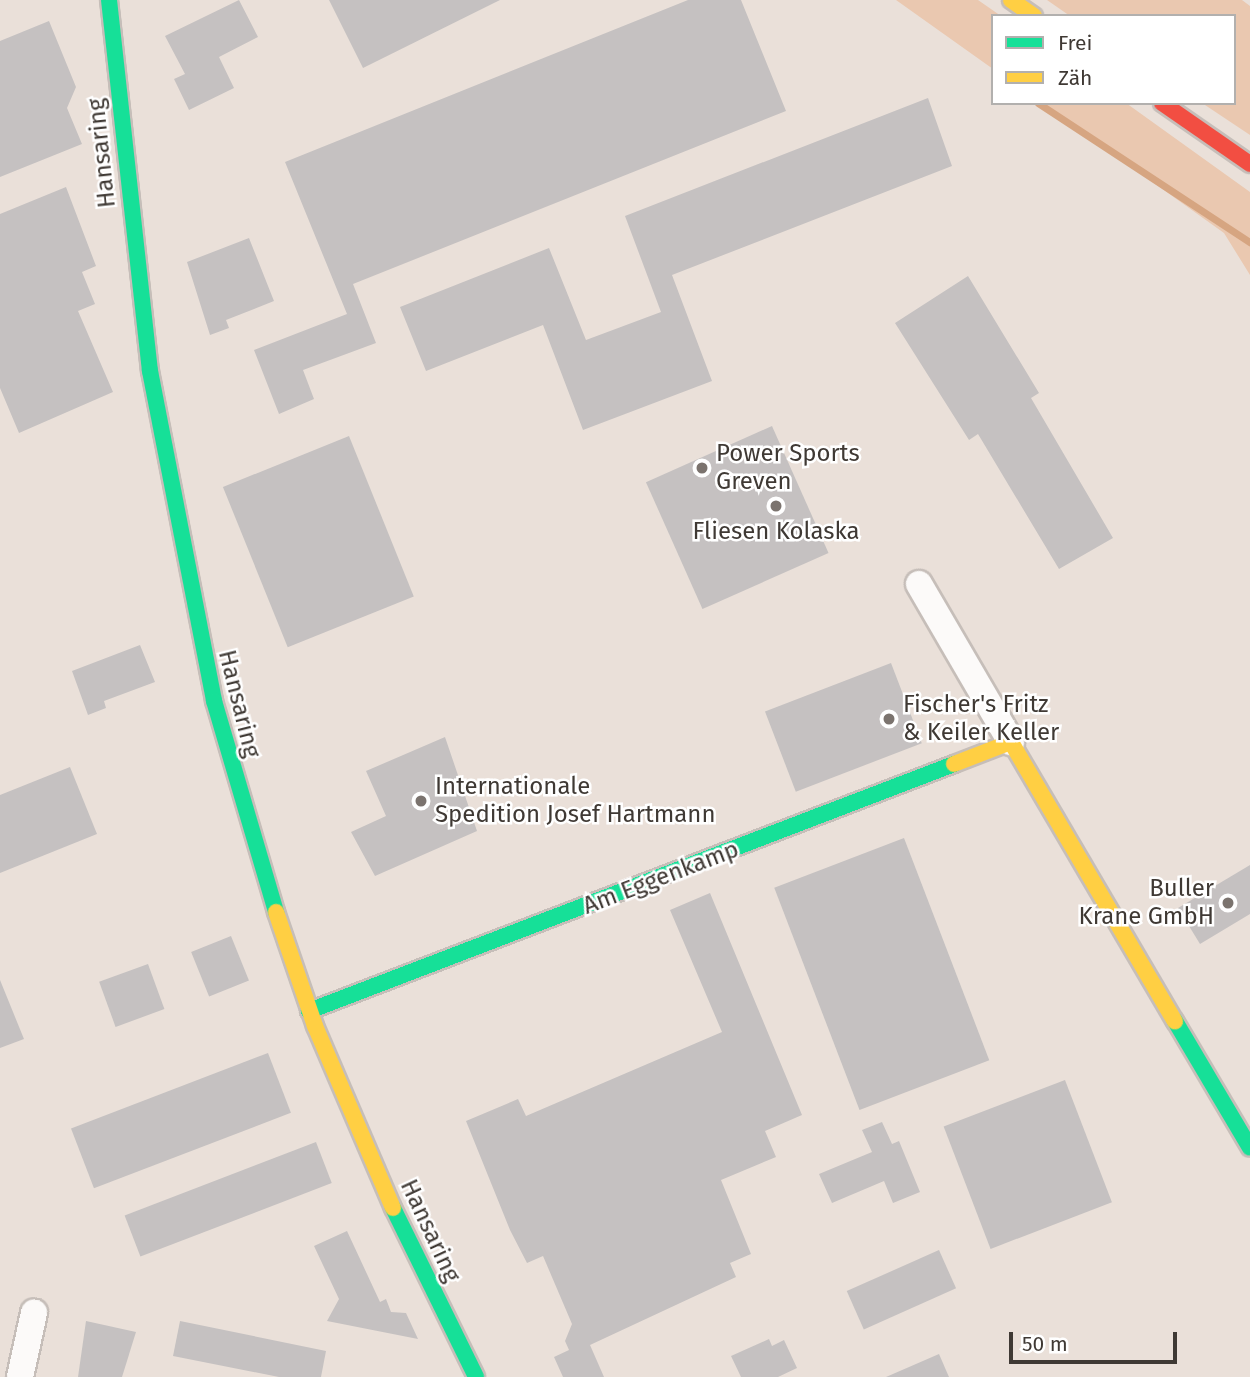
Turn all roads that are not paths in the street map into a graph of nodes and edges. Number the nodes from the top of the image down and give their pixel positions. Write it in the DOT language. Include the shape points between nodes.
graph roads {
  1 [pos="109,0"];
  2 [pos="1010,0"];
  3 [pos="1031,14"];
  4 [pos="1165,105"];
  5 [pos="1250,164"];
  6 [pos="919,584"];
  7 [pos="1011,742"];
  8 [pos="309,1012"];
  9 [pos="1250,1149"];
  10 [pos="34,1313"];
  11 [pos="20,1377"];
  12 [pos="476,1377"];
  1 -- 8 [label="street, Hansaring" via="150,371 179,544 236,783"];
  2 -- 3 [label="street"];
  4 -- 5 [label="street"];
  6 -- 7 [label="street"];
  7 -- 8 [label="street, Am Eggenkamp"];
  7 -- 9 [label="street"];
  8 -- 12 [label="street, Hansaring" via="396,1215"];
  10 -- 11 [label="street"];
}
